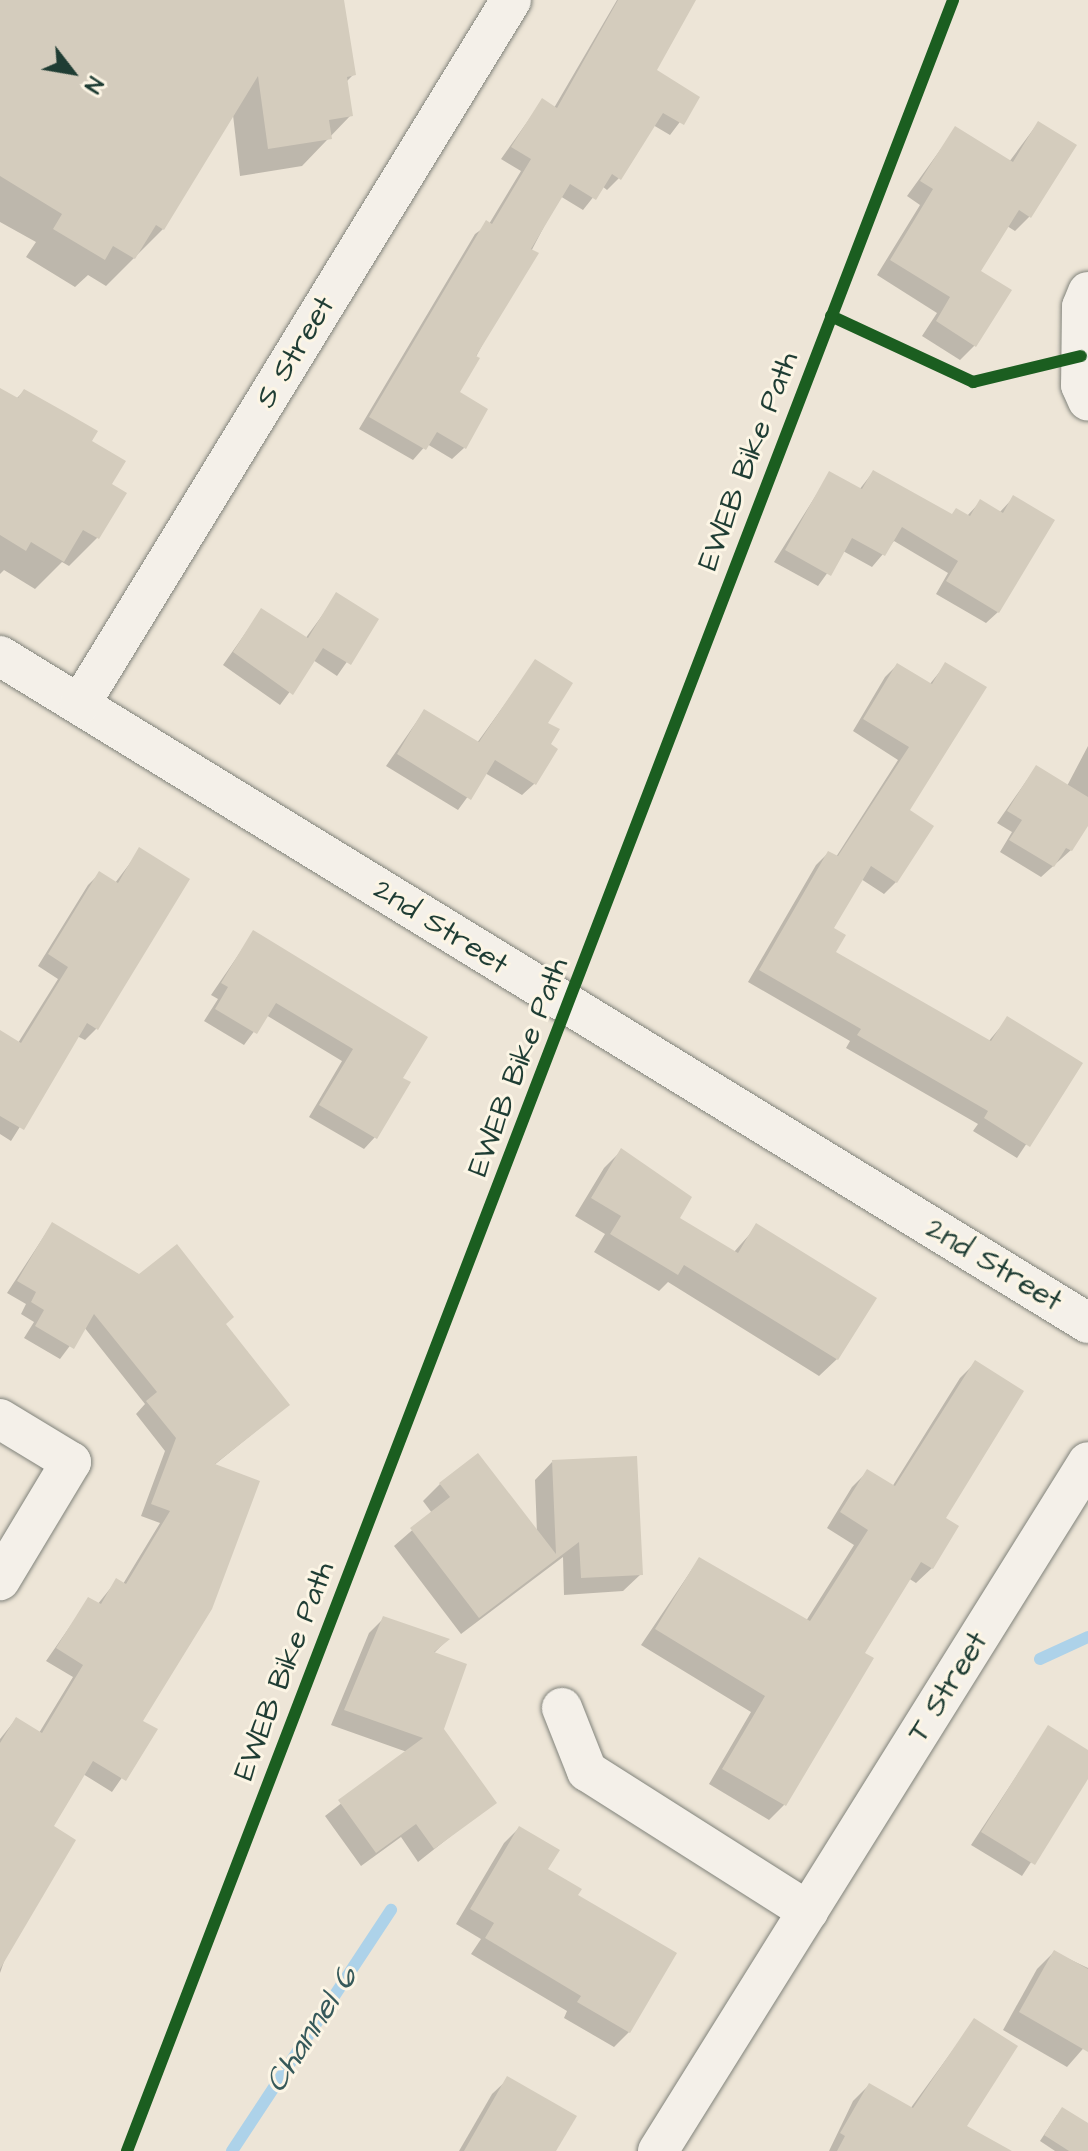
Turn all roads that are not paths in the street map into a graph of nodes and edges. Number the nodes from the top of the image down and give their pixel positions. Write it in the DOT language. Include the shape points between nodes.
graph roads {
  1 [pos="511,0"];
  2 [pos="1088,292"];
  3 [pos="1088,401"];
  4 [pos="0,656"];
  5 [pos="80,704"];
  6 [pos="1088,1323"];
  7 [pos="0,1419"];
  8 [pos="1088,1462"];
  9 [pos="0,1580"];
  10 [pos="562,1708"];
  11 [pos="808,1911"];
  12 [pos="658,2151"];
  1 -- 5 [label="street, S Street"];
  2 -- 3 [label="street" via="1082,307 1081,385"];
  4 -- 5 [label="street, 2nd Street"];
  5 -- 6 [label="street, 2nd Street"];
  7 -- 9 [label="street" via="71,1462"];
  8 -- 11 [label="street, T Street"];
  10 -- 11 [label="street" via="587,1771"];
  11 -- 12 [label="street, T Street"];
}
